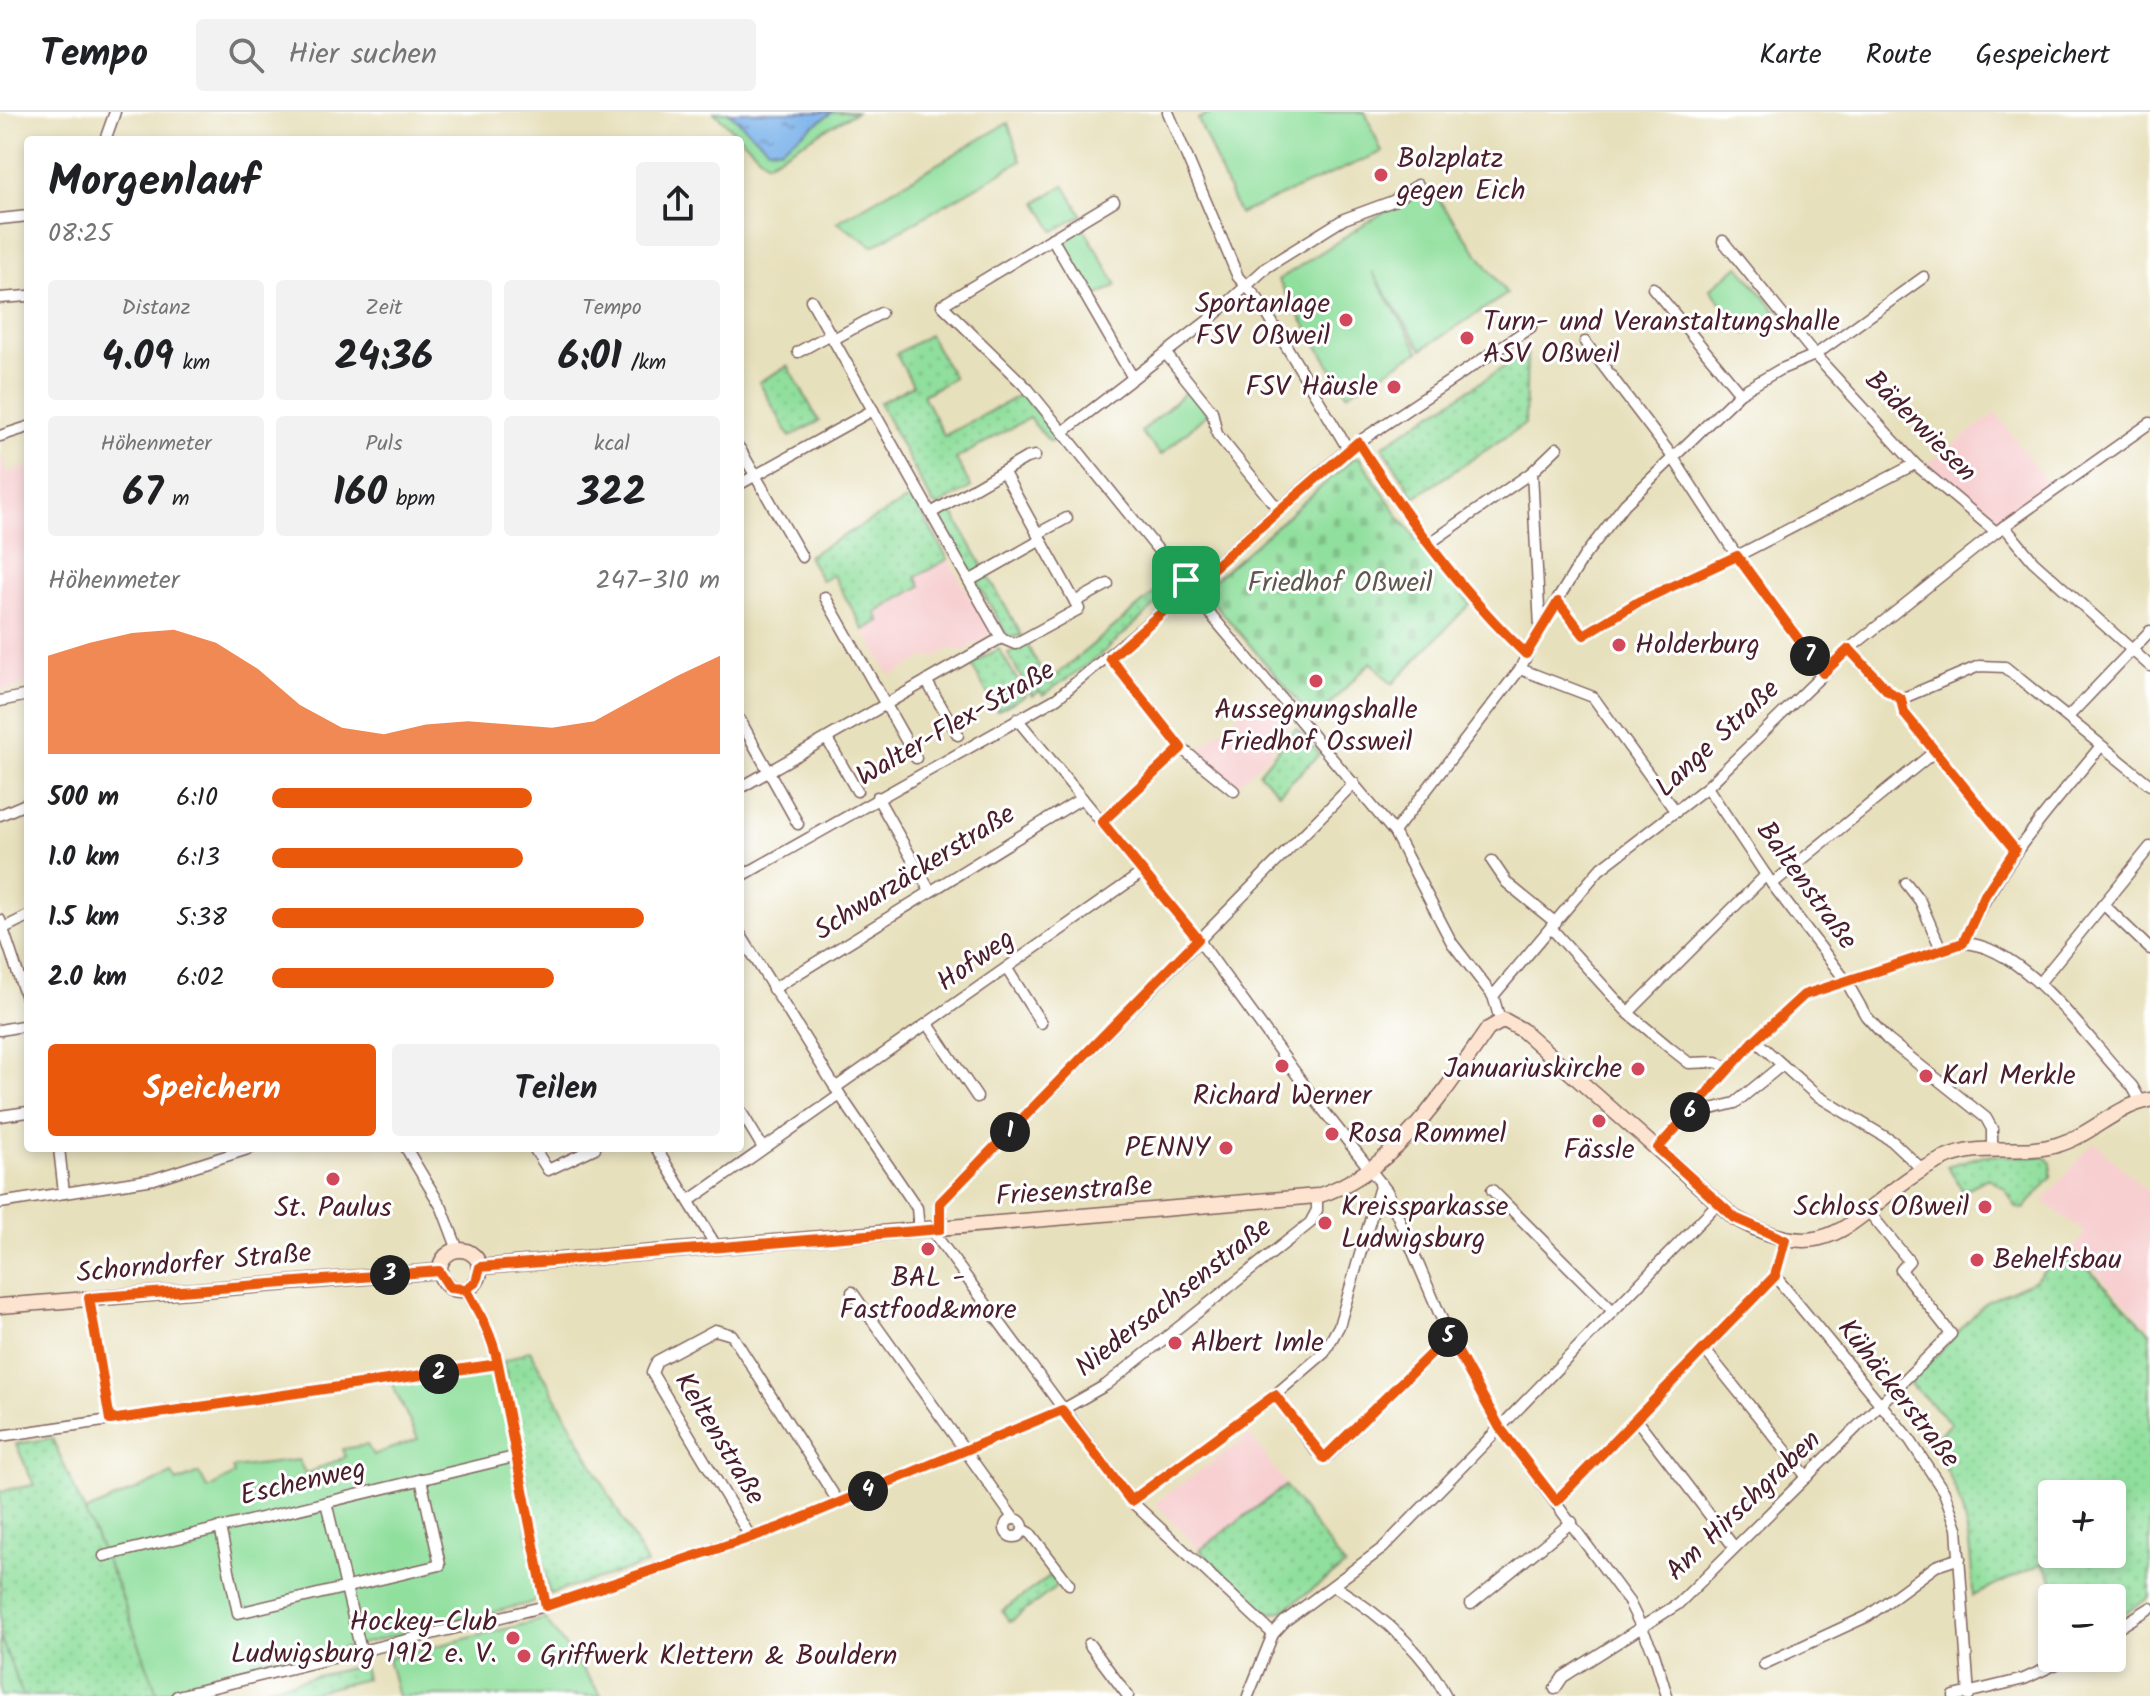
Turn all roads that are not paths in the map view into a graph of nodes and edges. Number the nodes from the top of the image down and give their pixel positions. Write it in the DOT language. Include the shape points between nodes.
graph roads {
  1 [pos="115,112"];
  2 [pos="1168,112"];
  3 [pos="106,136"];
  4 [pos="1418,185"];
  5 [pos="1114,201"];
  6 [pos="24,216"];
  7 [pos="0,219"];
  8 [pos="1052,238"];
  9 [pos="1723,241"];
  10 [pos="1924,277"];
  11 [pos="1248,287"];
  12 [pos="1653,288"];
  13 [pos="24,296"];
  14 [pos="0,298"];
  15 [pos="811,300"];
  16 [pos="881,313"];
  17 [pos="1531,327"];
  18 [pos="832,337"];
  19 [pos="1585,342"];
  20 [pos="798,352"];
  21 [pos="1166,354"];
  22 [pos="1815,355"];
  23 [pos="1133,378"];
  24 [pos="1740,393"];
  25 [pos="873,410"];
  26 [pos="2150,423"];
  27 [pos="24,428"];
  28 [pos="1063,432"];
  29 [pos="0,436"];
  30 [pos="1353,446"];
  31 [pos="1557,448"];
  32 [pos="744,456"];
  33 [pos="1035,456"];
  34 [pos="1672,456"];
  35 [pos="1915,464"];
  36 [pos="1532,472"];
  37 [pos="1004,473"];
  38 [pos="755,476"];
  39 [pos="744,482"];
  40 [pos="1278,509"];
  41 [pos="931,513"];
  42 [pos="1067,518"];
  43 [pos="2000,529"];
  44 [pos="1039,537"];
  45 [pos="1430,543"];
  46 [pos="1737,556"];
  47 [pos="802,557"];
  48 [pos="969,581"];
  49 [pos="1184,582"];
  50 [pos="1196,582"];
  51 [pos="1108,584"];
  52 [pos="1183,594"];
  53 [pos="1195,596"];
  54 [pos="825,597"];
  55 [pos="1075,602"];
  56 [pos="1558,602"];
  57 [pos="1540,628"];
  58 [pos="2150,631"];
  59 [pos="1001,638"];
  60 [pos="1849,649"];
  61 [pos="2130,649"];
  62 [pos="1526,654"];
  63 [pos="1110,658"];
  64 [pos="2150,666"];
  65 [pos="1520,669"];
  66 [pos="1823,673"];
  67 [pos="927,682"];
  68 [pos="24,696"];
  69 [pos="1901,699"];
  70 [pos="0,701"];
  71 [pos="886,705"];
  72 [pos="2068,717"];
  73 [pos="1017,719"];
  74 [pos="744,727"];
  75 [pos="958,735"];
  76 [pos="827,739"];
  77 [pos="2101,746"];
  78 [pos="1181,748"];
  79 [pos="1934,752"];
  80 [pos="916,758"];
  81 [pos="769,772"];
  82 [pos="1354,783"];
  83 [pos="2150,785"];
  84 [pos="744,786"];
  85 [pos="1707,787"];
  86 [pos="857,791"];
  87 [pos="1234,791"];
  88 [pos="877,797"];
  89 [pos="1082,798"];
  90 [pos="24,805"];
  91 [pos="1676,812"];
  92 [pos="0,815"];
  93 [pos="1102,822"];
  94 [pos="798,824"];
  95 [pos="1394,832"];
  96 [pos="2150,847"];
  97 [pos="2015,850"];
  98 [pos="1492,861"];
  99 [pos="1143,872"];
  100 [pos="744,875"];
  101 [pos="1769,880"];
  102 [pos="1906,883"];
  103 [pos="930,891"];
  104 [pos="2103,904"];
  105 [pos="24,917"];
  106 [pos="1,926"];
  107 [pos="1554,926"];
  108 [pos="1198,939"];
  109 [pos="744,941"];
  110 [pos="1963,943"];
  111 [pos="1941,949"];
  112 [pos="2150,949"];
  113 [pos="1007,969"];
  114 [pos="1846,981"];
  115 [pos="2040,982"];
  116 [pos="773,989"];
  117 [pos="24,992"];
  118 [pos="1493,996"];
  119 [pos="1628,1013"];
  120 [pos="1500,1020"];
  121 [pos="1041,1023"];
  122 [pos="928,1024"];
  123 [pos="24,1026"];
  124 [pos="0,1030"];
  125 [pos="1755,1040"];
  126 [pos="1782,1065"];
  127 [pos="1729,1069"];
  128 [pos="838,1092"];
  129 [pos="977,1097"];
  130 [pos="2146,1101"];
  131 [pos="24,1113"];
  132 [pos="1688,1115"];
  133 [pos="0,1116"];
  134 [pos="744,1117"];
  135 [pos="763,1148"];
  136 [pos="1658,1148"];
  137 [pos="1992,1148"];
  138 [pos="59,1152"];
  139 [pos="240,1152"];
  140 [pos="408,1152"];
  141 [pos="537,1152"];
  142 [pos="586,1152"];
  143 [pos="658,1152"];
  144 [pos="1369,1170"];
  145 [pos="1923,1170"];
  146 [pos="1381,1183"];
  147 [pos="1492,1190"];
  148 [pos="64,1193"];
  149 [pos="1317,1196"];
  150 [pos="689,1201"];
  151 [pos="0,1203"];
  152 [pos="1717,1204"];
  153 [pos="1868,1211"];
  154 [pos="931,1229"];
  155 [pos="1785,1240"];
  156 [pos="716,1246"];
  157 [pos="458,1250"];
  158 [pos="480,1267"];
  159 [pos="439,1271"];
  160 [pos="1775,1276"];
  161 [pos="466,1289"];
  162 [pos="852,1292"];
  163 [pos="89,1298"];
  164 [pos="0,1306"];
  165 [pos="1612,1310"];
  166 [pos="1449,1336"];
  167 [pos="1704,1349"];
  168 [pos="498,1361"];
  169 [pos="1275,1395"];
  170 [pos="1882,1405"];
  171 [pos="1062,1410"];
  172 [pos="110,1420"];
  173 [pos="1637,1420"];
  174 [pos="1500,1428"];
  175 [pos="0,1436"];
  176 [pos="968,1449"];
  177 [pos="514,1457"];
  178 [pos="1807,1477"];
  179 [pos="421,1479"];
  180 [pos="1131,1501"];
  181 [pos="1556,1501"];
  182 [pos="326,1502"];
  183 [pos="839,1503"];
  184 [pos="1572,1522"];
  185 [pos="220,1527"];
  186 [pos="751,1538"];
  187 [pos="1734,1547"];
  188 [pos="104,1556"];
  189 [pos="1960,1558"];
  190 [pos="1069,1584"];
  191 [pos="1334,1586"];
  192 [pos="346,1587"];
  193 [pos="1471,1604"];
  194 [pos="546,1606"];
  195 [pos="2150,1608"];
  196 [pos="2126,1623"];
  197 [pos="1642,1627"];
  198 [pos="1273,1634"];
  199 [pos="1089,1644"];
  200 [pos="361,1651"];
  201 [pos="1764,1664"];
  202 [pos="2039,1672"];
  203 [pos="1555,1689"];
  204 [pos="1969,1694"];
  205 [pos="177,1696"];
  206 [pos="1128,1696"];
  207 [pos="1248,1696"];
  208 [pos="1446,1696"];
  209 [pos="1667,1696"];
  210 [pos="1954,1696"];
  1 -- 3 [label="street"];
  2 -- 11 [label="street" via="1238,277"];
  4 -- 11 [label="street" via="1393,201 1344,219 1267,267"];
  5 -- 8 [label="street"];
  6 -- 7 [label="street"];
  8 -- 23 [label="street"];
  8 -- 28 [label="street" via="942,305 999,358"];
  9 -- 22 [label="street, Bäderwiesen"];
  10 -- 22 [label="street"];
  11 -- 21 [label="street"];
  11 -- 30 [label="street"];
  12 -- 24 [label="street"];
  13 -- 14 [label="street"];
  15 -- 18 [label="street"];
  16 -- 18 [label="street"];
  17 -- 30 [label="street"];
  18 -- 20 [label="street"];
  18 -- 25 [label="street"];
  19 -- 34 [label="street"];
  21 -- 23 [label="street"];
  21 -- 40 [label="street" via="1212,411 1217,434"];
  22 -- 24 [label="street"];
  22 -- 35 [label="street, Bäderwiesen"];
  23 -- 28 [label="street"];
  24 -- 34 [label="street"];
  25 -- 38 [label="street"];
  25 -- 41 [label="street"];
  26 -- 43 [label="street, Lange Straße"];
  27 -- 29 [label="street"];
  28 -- 49 [label="street"];
  30 -- 40 [label="street"];
  30 -- 45 [label="street"];
  31 -- 36 [label="street"];
  32 -- 38 [label="street"];
  33 -- 37 [label="street"];
  34 -- 46 [label="street"];
  34 -- 56 [label="street" via="1603,530"];
  35 -- 43 [label="street, Bäderwiesen"];
  35 -- 46 [label="street"];
  36 -- 45 [label="street"];
  36 -- 57 [label="street"];
  37 -- 41 [label="street"];
  37 -- 44 [label="street"];
  38 -- 39 [label="street"];
  38 -- 47 [label="street"];
  40 -- 50 [label="street"];
  41 -- 48 [label="street"];
  42 -- 44 [label="street"];
  43 -- 60 [label="street, Lange Straße"];
  43 -- 61 [label="street, Bäderwiesen"];
  44 -- 48 [label="street"];
  44 -- 55 [label="street"];
  45 -- 62 [label="street" via="1486,617"];
  46 -- 56 [label="street" via="1638,602 1584,635"];
  46 -- 66 [label="street"];
  48 -- 59 [label="street"];
  49 -- 50 [label="street"];
  49 -- 52 [label="street"];
  50 -- 53 [label="street"];
  51 -- 55 [label="street"];
  52 -- 53 [label="street"];
  52 -- 63 [label="street, Walter-Flex-Straße"];
  53 -- 82 [label="street"];
  54 -- 71 [label="street"];
  55 -- 59 [label="street" via="1079,609 1015,644"];
  56 -- 57 [label="street"];
  57 -- 62 [label="street"];
  58 -- 61 [label="street"];
  59 -- 67 [label="street"];
  60 -- 66 [label="street, Lange Straße"];
  60 -- 69 [label="street"];
  61 -- 64 [label="street, Bäderwiesen"];
  61 -- 72 [label="street"];
  62 -- 65 [label="street"];
  63 -- 73 [label="street, Walter-Flex-Straße" via="1057,698"];
  63 -- 78 [label="street"];
  65 -- 91 [label="street" via="1593,697"];
  65 -- 95 [label="street"];
  66 -- 85 [label="street, Lange Straße"];
  67 -- 71 [label="street"];
  67 -- 75 [label="street"];
  68 -- 70 [label="street"];
  69 -- 72 [label="street" via="1991,664 2005,667"];
  69 -- 79 [label="street" via="1904,713"];
  71 -- 76 [label="street"];
  71 -- 80 [label="street"];
  72 -- 77 [label="street"];
  73 -- 88 [label="street, Walter-Flex-Straße"];
  73 -- 89 [label="street"];
  74 -- 81 [label="street"];
  76 -- 81 [label="street"];
  76 -- 86 [label="street"];
  77 -- 83 [label="street"];
  77 -- 97 [label="street"];
  78 -- 87 [label="street"];
  78 -- 93 [label="street"];
  79 -- 97 [label="street"];
  79 -- 101 [label="street"];
  81 -- 84 [label="street"];
  81 -- 94 [label="street"];
  82 -- 95 [label="street"];
  82 -- 108 [label="street"];
  85 -- 91 [label="street, Lange Straße"];
  85 -- 101 [label="street, Baltenstraße"];
  88 -- 100 [label="street, Walter-Flex-Straße"];
  88 -- 103 [label="street"];
  89 -- 93 [label="street"];
  89 -- 103 [label="street, Schwarzäckerstraße"];
  90 -- 92 [label="street"];
  91 -- 107 [label="street, Lange Straße" via="1599,870"];
  93 -- 99 [label="street"];
  95 -- 118 [label="street" via="1452,943"];
  96 -- 104 [label="street"];
  97 -- 110 [label="street" via="1985,895"];
  98 -- 107 [label="street" via="1507,883"];
  99 -- 108 [label="street"];
  99 -- 113 [label="street, Hofweg"];
  101 -- 114 [label="street, Baltenstraße"];
  101 -- 119 [label="street"];
  102 -- 111 [label="street"];
  103 -- 116 [label="street, Schwarzäckerstraße"];
  104 -- 112 [label="street"];
  104 -- 115 [label="street"];
  105 -- 106 [label="street"];
  106 -- 117 [label="street"];
  107 -- 118 [label="street, Lange Straße"];
  107 -- 119 [label="street"];
  108 -- 144 [label="street"];
  108 -- 154 [label="street" via="940,1203"];
  109 -- 116 [label="street"];
  110 -- 111 [label="street"];
  110 -- 115 [label="street" via="1989,947"];
  111 -- 114 [label="street"];
  113 -- 121 [label="street"];
  113 -- 122 [label="street, Hofweg"];
  114 -- 125 [label="street" via="1804,995"];
  114 -- 137 [label="street, Baltenstraße" via="1887,1039 1986,1118"];
  115 -- 130 [label="street"];
  116 -- 128 [label="street"];
  118 -- 120 [label="street"];
  119 -- 127 [label="street" via="1689,1063 1717,1062"];
  120 -- 136 [label="main road" via="1522,1030"];
  120 -- 144 [label="main road, Friesenstraße" via="1422,1118"];
  122 -- 128 [label="street, Hofweg"];
  122 -- 129 [label="street"];
  123 -- 124 [label="street"];
  125 -- 126 [label="street"];
  125 -- 127 [label="street"];
  126 -- 132 [label="street" via="1735,1103"];
  126 -- 145 [label="street" via="1816,1095 1892,1141"];
  127 -- 132 [label="street"];
  128 -- 135 [label="street, Hofweg"];
  128 -- 154 [label="street"];
  130 -- 137 [label="main road" via="2055,1146"];
  131 -- 133 [label="street"];
  132 -- 136 [label="street"];
  134 -- 135 [label="street"];
  135 -- 150 [label="street, Hofweg"];
  136 -- 152 [label="main road"];
  137 -- 145 [label="main road" via="1965,1151"];
  138 -- 148 [label="street"];
  139 -- 148 [label="street" via="186,1172"];
  140 -- 157 [label="street" via="442,1208"];
  141 -- 142 [label="street" via="548,1170"];
  143 -- 150 [label="street"];
  144 -- 146 [label="street"];
  144 -- 149 [label="main road, Friesenstraße"];
  145 -- 153 [label="main road"];
  146 -- 166 [label="street"];
  146 -- 169 [label="street" via="1335,1334 1324,1353"];
  147 -- 165 [label="street"];
  148 -- 151 [label="street"];
  149 -- 154 [label="main road, Friesenstraße"];
  149 -- 171 [label="street, Niedersachsenstraße" via="1310,1223 1106,1385"];
  150 -- 156 [label="street"];
  152 -- 155 [label="main road"];
  152 -- 165 [label="street"];
  153 -- 155 [label="main road" via="1820,1239"];
  153 -- 170 [label="street, Am Hirschgraben" via="1909,1261 1901,1270 1951,1334"];
  154 -- 156 [label="main road, Friesenstraße"];
  154 -- 171 [label="street"];
  155 -- 160 [label="street"];
  156 -- 158 [label="main road, Friesenstraße"];
  157 -- 158 [label="main road" via="471,1253"];
  157 -- 159 [label="main road" via="444,1258"];
  158 -- 161 [label="main road" via="476,1282"];
  159 -- 161 [label="main road" via="450,1288"];
  159 -- 163 [label="main road, Schorndorfer Straße"];
  160 -- 167 [label="street"];
  160 -- 170 [label="street, Kühäckerstraße"];
  161 -- 168 [label="street"];
  162 -- 176 [label="street"];
  163 -- 164 [label="main road, Schorndorfer Straße"];
  163 -- 172 [label="street"];
  165 -- 174 [label="street"];
  166 -- 169 [label="street" via="1324,1458"];
  166 -- 174 [label="street"];
  167 -- 173 [label="street"];
  167 -- 178 [label="street"];
  168 -- 172 [label="street" via="376,1384"];
  168 -- 177 [label="street"];
  169 -- 180 [label="street"];
  170 -- 178 [label="street, Am Hirschgraben"];
  170 -- 189 [label="street, Kühäckerstraße" via="1944,1492 1957,1528"];
  171 -- 176 [label="street, Niedersachsenstraße"];
  171 -- 180 [label="street"];
  172 -- 175 [label="street"];
  173 -- 181 [label="street"];
  173 -- 187 [label="street"];
  174 -- 181 [label="street"];
  174 -- 191 [label="street" via="1383,1548"];
  176 -- 183 [label="street, Niedersachsenstraße"];
  176 -- 190 [label="street" via="1014,1519"];
  177 -- 179 [label="street, Eschenweg"];
  177 -- 194 [label="street"];
  178 -- 187 [label="street, Am Hirschgraben"];
  179 -- 182 [label="street, Eschenweg"];
  179 -- 192 [label="street" via="440,1565"];
  180 -- 198 [label="street"];
  181 -- 184 [label="street"];
  182 -- 185 [label="street, Eschenweg"];
  182 -- 192 [label="street"];
  183 -- 186 [label="street, Niedersachsenstraße"];
  183 -- 186 [label="street, Keltenstraße" via="732,1335 715,1330 657,1361 652,1373"];
  184 -- 193 [label="street"];
  184 -- 197 [label="street"];
  185 -- 188 [label="street, Eschenweg"];
  185 -- 192 [label="street" via="238,1613"];
  186 -- 194 [label="street, Niedersachsenstraße"];
  187 -- 197 [label="street, Am Hirschgraben" via="1678,1604"];
  189 -- 201 [label="street" via="1936,1566 1868,1616"];
  189 -- 204 [label="street, Kühäckerstraße"];
  191 -- 198 [label="street"];
  191 -- 208 [label="street" via="1396,1632"];
  192 -- 200 [label="street"];
  194 -- 200 [label="street, Niedersachsenstraße"];
  195 -- 196 [label="street"];
  197 -- 203 [label="street, Am Hirschgraben" via="1563,1677"];
  197 -- 209 [label="street"];
  198 -- 207 [label="street"];
  199 -- 206 [label="street"];
  200 -- 205 [label="street, Niedersachsenstraße"];
  202 -- 204 [label="street"];
  204 -- 210 [label="street"];
}
